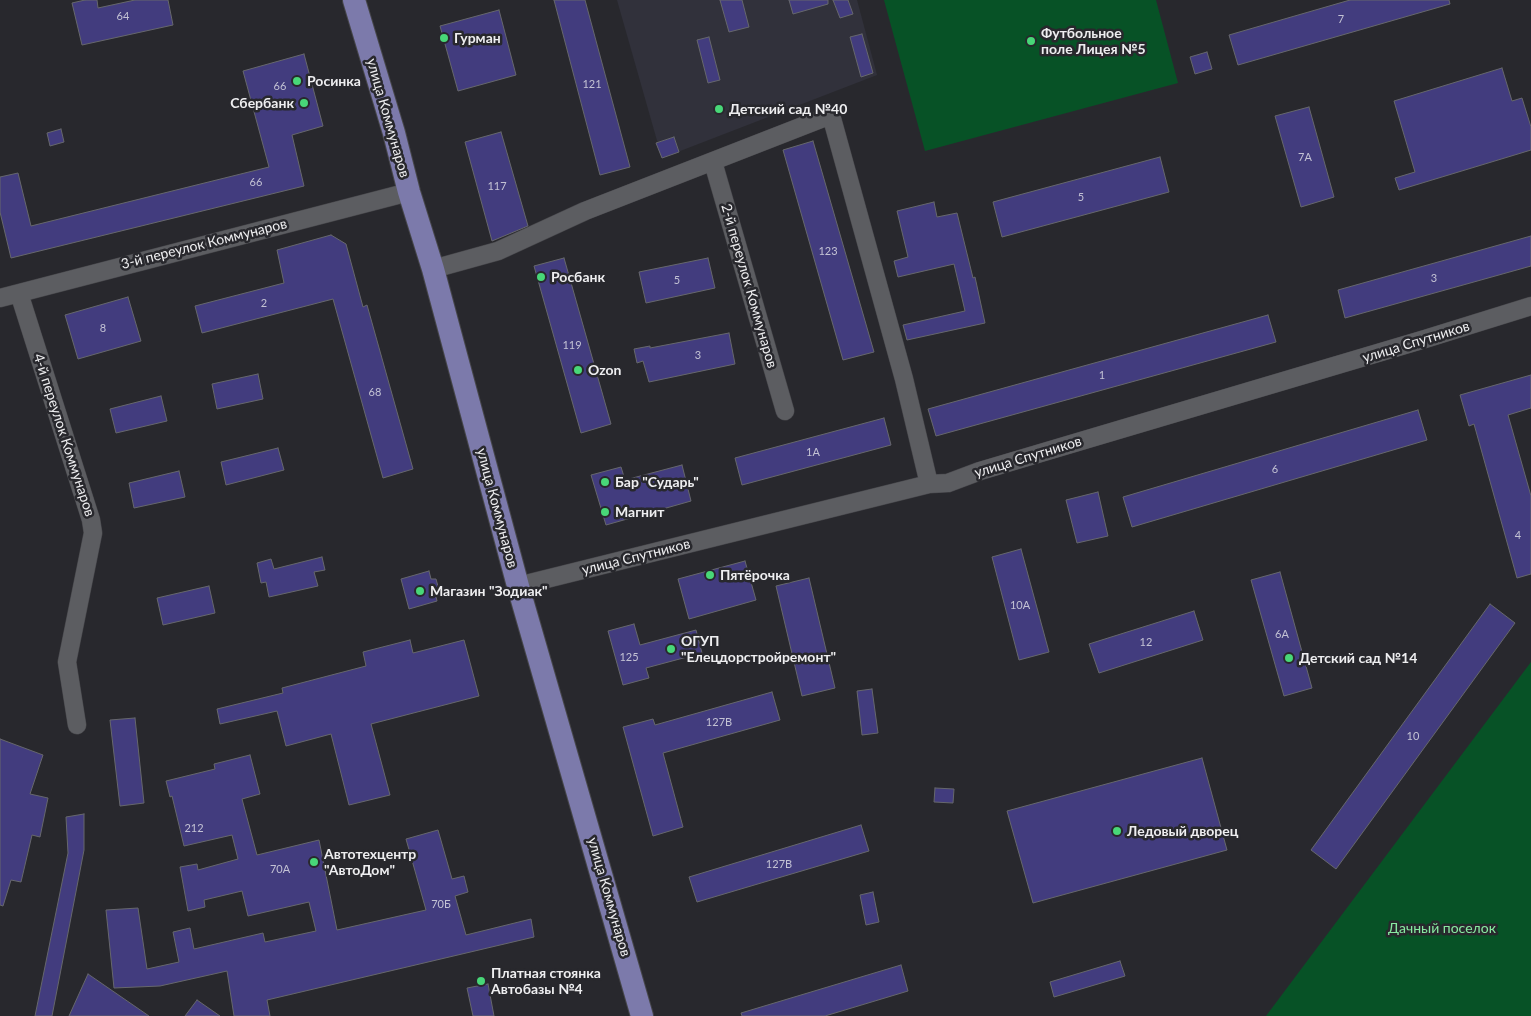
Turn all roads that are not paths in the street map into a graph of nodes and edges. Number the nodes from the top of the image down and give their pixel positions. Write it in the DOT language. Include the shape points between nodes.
graph roads {
  1 [pos="354,0"];
  2 [pos="713,162"];
  3 [pos="409,192"];
  4 [pos="433,269"];
  5 [pos="19,292"];
  6 [pos="0,298"];
  7 [pos="1531,306"];
  8 [pos="785,411"];
  9 [pos="929,484"];
  10 [pos="518,586"];
  11 [pos="77,725"];
  12 [pos="642,1016"];
  1 -- 3 [label="main road, улица Коммунаров"];
  2 -- 4 [label="street" via="585,211 498,251"];
  2 -- 8 [label="street, 2-й переулок Коммунаров"];
  2 -- 9 [label="street" via="830,115 904,379"];
  3 -- 4 [label="main road, улица Коммунаров"];
  3 -- 5 [label="street, 3-й переулок Коммунаров"];
  4 -- 10 [label="main road, улица Коммунаров"];
  5 -- 6 [label="street, 3-й переулок Коммунаров"];
  5 -- 11 [label="street, 4-й переулок Коммунаров" via="93,533 67,662"];
  7 -- 9 [label="street, улица Спутников" via="948,483"];
  9 -- 10 [label="street, улица Спутников"];
  10 -- 12 [label="main road, улица Коммунаров"];
}
